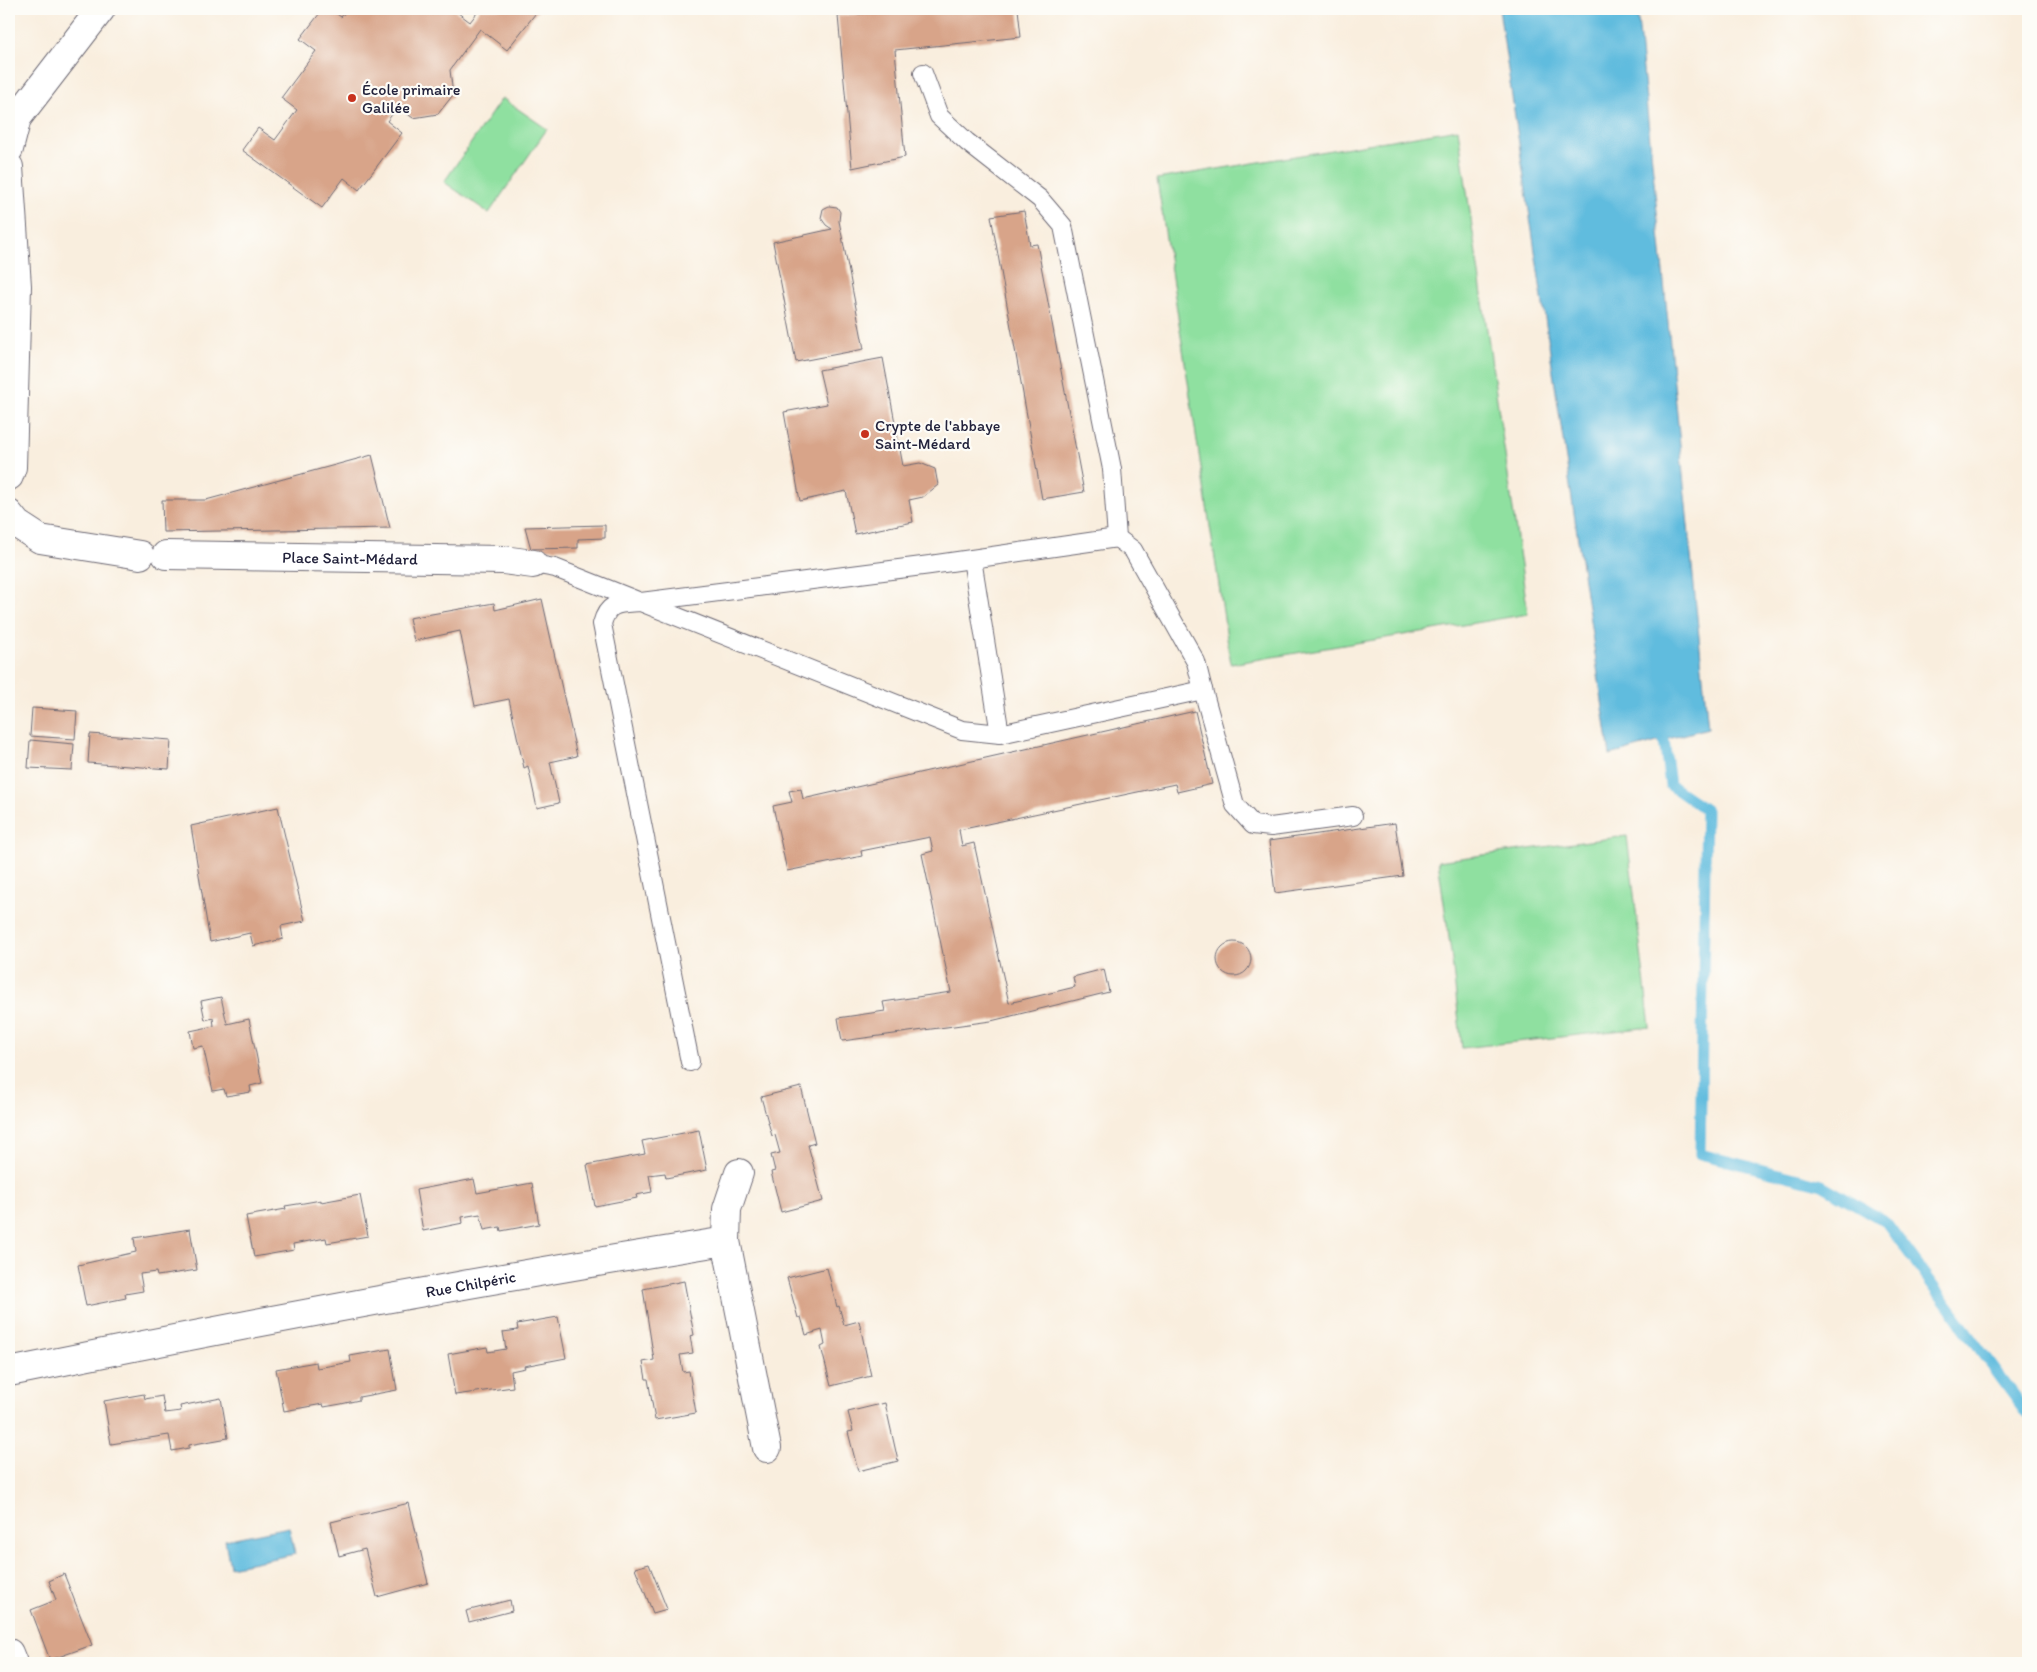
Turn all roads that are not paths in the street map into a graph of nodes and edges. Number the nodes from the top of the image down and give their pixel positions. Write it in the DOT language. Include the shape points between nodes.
graph roads {
  1 [pos="101,9"];
  2 [pos="923,73"];
  3 [pos="9,149"];
  4 [pos="9,168"];
  5 [pos="9,476"];
  6 [pos="9,514"];
  7 [pos="1117,538"];
  8 [pos="972,559"];
  9 [pos="533,564"];
  10 [pos="641,602"];
  11 [pos="1203,690"];
  12 [pos="1000,734"];
  13 [pos="1353,816"];
  14 [pos="690,1062"];
  15 [pos="739,1174"];
  16 [pos="726,1241"];
  17 [pos="9,1372"];
  18 [pos="767,1448"];
  19 [pos="9,1653"];
  20 [pos="13,1663"];
  1 -- 3 [label="street" via="17,118"];
  2 -- 7 [label="lane" via="939,116 1040,199 1063,226 1112,469"];
  4 -- 5 [label="street" via="17,286 12,467"];
  6 -- 9 [label="street, Place Saint-Médard" via="17,524 40,539 152,555 503,560"];
  7 -- 8 [label="lane"];
  7 -- 11 [label="lane" via="1138,558 1196,662"];
  8 -- 10 [label="lane"];
  8 -- 12 [label="lane"];
  9 -- 10 [label="lane" via="555,568"];
  10 -- 12 [label="lane" via="962,730"];
  10 -- 14 [label="lane" via="614,605 605,612 602,624"];
  11 -- 12 [label="lane"];
  11 -- 13 [label="lane" via="1235,806 1253,825 1271,827"];
  15 -- 16 [label="street" via="727,1209"];
  16 -- 17 [label="street, Rue Chilpéric" via="224,1328"];
  16 -- 18 [label="street"];
  19 -- 20 [label="street"];
}
